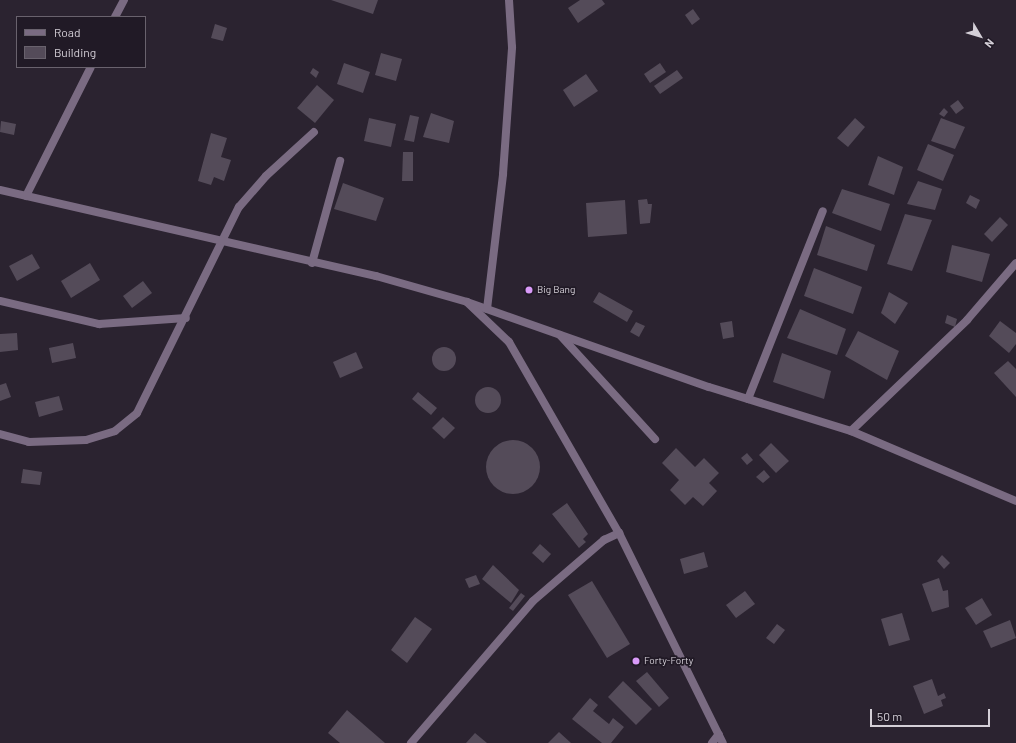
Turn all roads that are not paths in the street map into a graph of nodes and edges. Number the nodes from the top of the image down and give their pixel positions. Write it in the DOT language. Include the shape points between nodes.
graph roads {
  1 [pos="124,0"];
  2 [pos="509,0"];
  3 [pos="116,16"];
  4 [pos="90,68"];
  5 [pos="314,132"];
  6 [pos="340,161"];
  7 [pos="0,190"];
  8 [pos="26,196"];
  9 [pos="823,211"];
  10 [pos="221,243"];
  11 [pos="312,263"];
  12 [pos="1016,263"];
  13 [pos="0,301"];
  14 [pos="467,302"];
  15 [pos="487,309"];
  16 [pos="186,318"];
  17 [pos="559,334"];
  18 [pos="748,399"];
  19 [pos="851,431"];
  20 [pos="0,434"];
  21 [pos="655,439"];
  22 [pos="1016,501"];
  23 [pos="619,533"];
  24 [pos="719,734"];
  25 [pos="411,743"];
  26 [pos="712,743"];
  27 [pos="723,743"];
  1 -- 3 [label="street"];
  2 -- 15 [label="street" via="512,48 503,174"];
  4 -- 8 [label="street"];
  5 -- 10 [label="street" via="266,176 240,207"];
  6 -- 11 [label="street"];
  7 -- 8 [label="street"];
  8 -- 10 [label="street"];
  9 -- 18 [label="street"];
  10 -- 11 [label="street"];
  10 -- 16 [label="street"];
  11 -- 14 [label="street"];
  12 -- 19 [label="street" via="967,320"];
  13 -- 16 [label="street" via="99,324"];
  14 -- 15 [label="street"];
  14 -- 23 [label="street" via="509,342"];
  15 -- 17 [label="street"];
  16 -- 20 [label="street" via="137,413 115,431 86,440 29,442"];
  17 -- 18 [label="street"];
  17 -- 21 [label="street"];
  18 -- 19 [label="street"];
  19 -- 22 [label="street"];
  23 -- 24 [label="street"];
  23 -- 25 [label="street" via="604,540 533,601"];
  24 -- 26 [label="street"];
  24 -- 27 [label="street"];
}
